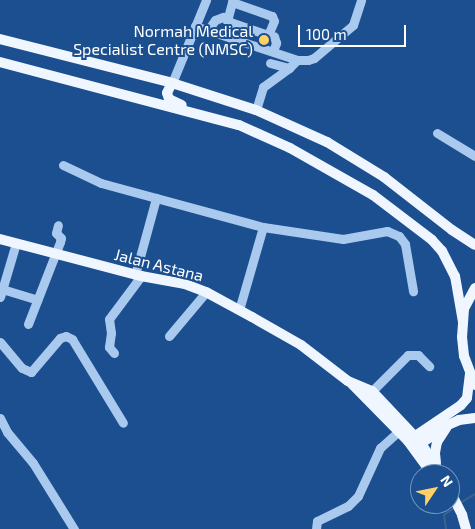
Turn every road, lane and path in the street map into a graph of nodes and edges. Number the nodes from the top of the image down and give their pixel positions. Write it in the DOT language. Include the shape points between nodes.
graph roads {
  1 [pos="206,0"];
  2 [pos="361,0"];
  3 [pos="234,1"];
  4 [pos="223,18"];
  5 [pos="196,26"];
  6 [pos="208,30"];
  7 [pos="274,36"];
  8 [pos="0,39"];
  9 [pos="273,51"];
  10 [pos="296,60"];
  11 [pos="0,62"];
  12 [pos="270,63"];
  13 [pos="289,68"];
  14 [pos="172,83"];
  15 [pos="256,110"];
  16 [pos="239,125"];
  17 [pos="437,133"];
  18 [pos="475,156"];
  19 [pos="63,165"];
  20 [pos="156,198"];
  21 [pos="58,225"];
  22 [pos="263,227"];
  23 [pos="0,239"];
  24 [pos="16,243"];
  25 [pos="475,245"];
  26 [pos="56,255"];
  27 [pos="138,275"];
  28 [pos="475,288"];
  29 [pos="414,290"];
  30 [pos="206,292"];
  31 [pos="1,293"];
  32 [pos="37,300"];
  33 [pos="239,310"];
  34 [pos="463,322"];
  35 [pos="28,324"];
  36 [pos="169,336"];
  37 [pos="0,342"];
  38 [pos="114,353"];
  39 [pos="429,366"];
  40 [pos="470,374"];
  41 [pos="348,380"];
  42 [pos="475,385"];
  43 [pos="372,391"];
  44 [pos="393,412"];
  45 [pos="0,418"];
  46 [pos="475,418"];
  47 [pos="123,423"];
  48 [pos="434,425"];
  49 [pos="448,425"];
  50 [pos="399,431"];
  51 [pos="415,442"];
  52 [pos="430,464"];
  53 [pos="436,464"];
  54 [pos="458,514"];
  55 [pos="74,529"];
  56 [pos="316,529"];
  57 [pos="466,529"];
  1 -- 5 [label="street"];
  2 -- 10 [label="street" via="351,27 314,58"];
  3 -- 3 [label="street" via="272,16 274,22 268,35 227,21"];
  4 -- 6 [label="street" via="214,20"];
  5 -- 6 [label="street"];
  5 -- 14 [label="street"];
  6 -- 9 [label="street"];
  7 -- 9 [label="street"];
  8 -- 14 [label="main road"];
  9 -- 10 [label="street"];
  10 -- 13 [label="street"];
  11 -- 16 [label="main road"];
  12 -- 13 [label="street"];
  13 -- 15 [label="street" via="263,87"];
  14 -- 15 [label="main road"];
  14 -- 16 [label="main road" via="167,93 174,103"];
  15 -- 25 [label="main road" via="327,142 384,177"];
  16 -- 34 [label="main road" via="290,148 373,195 432,240 455,276"];
  17 -- 18 [label="street"];
  19 -- 20 [label="street" via="101,183"];
  20 -- 22 [label="street"];
  20 -- 27 [label="street"];
  21 -- 26 [label="street" via="56,233 65,239"];
  22 -- 29 [label="street" via="343,239 387,231 405,244"];
  22 -- 33 [label="street"];
  23 -- 24 [label="main road, Jalan Astana"];
  24 -- 26 [label="main road, Jalan Astana"];
  24 -- 31 [label="street"];
  26 -- 27 [label="main road, Jalan Astana"];
  26 -- 32 [label="street"];
  27 -- 30 [label="main road, Jalan Astana" via="185,284"];
  27 -- 38 [label="street" via="109,320 109,347"];
  28 -- 34 [label="main road" via="467,301"];
  30 -- 33 [label="main road, Jalan Astana"];
  30 -- 36 [label="street"];
  31 -- 32 [label="street"];
  32 -- 35 [label="street"];
  33 -- 41 [label="main road, Jalan Astana" via="301,345"];
  34 -- 40 [label="main road" via="462,347"];
  37 -- 47 [label="street" via="22,368 31,372 60,338 72,339"];
  39 -- 43 [label="street" via="418,355 408,355"];
  40 -- 42 [label="main road"];
  40 -- 48 [label="main road" via="467,398"];
  41 -- 43 [label="main road, Jalan Astana"];
  41 -- 50 [label="main road, Jalan Astana"];
  43 -- 44 [label="main road, Jalan Astana"];
  44 -- 48 [label="main road" via="408,424"];
  44 -- 51 [label="main road, Jalan Astana"];
  45 -- 55 [label="street" via="7,432 33,462"];
  46 -- 49 [label="main road"];
  48 -- 51 [label="main road"];
  49 -- 51 [label="main road"];
  49 -- 53 [label="main road" via="437,442"];
  50 -- 51 [label="main road, Jalan Astana"];
  50 -- 56 [label="street" via="380,448 358,496 348,506 317,521"];
  51 -- 52 [label="main road, Jalan Astana"];
  54 -- 57 [label="main road"];
}
